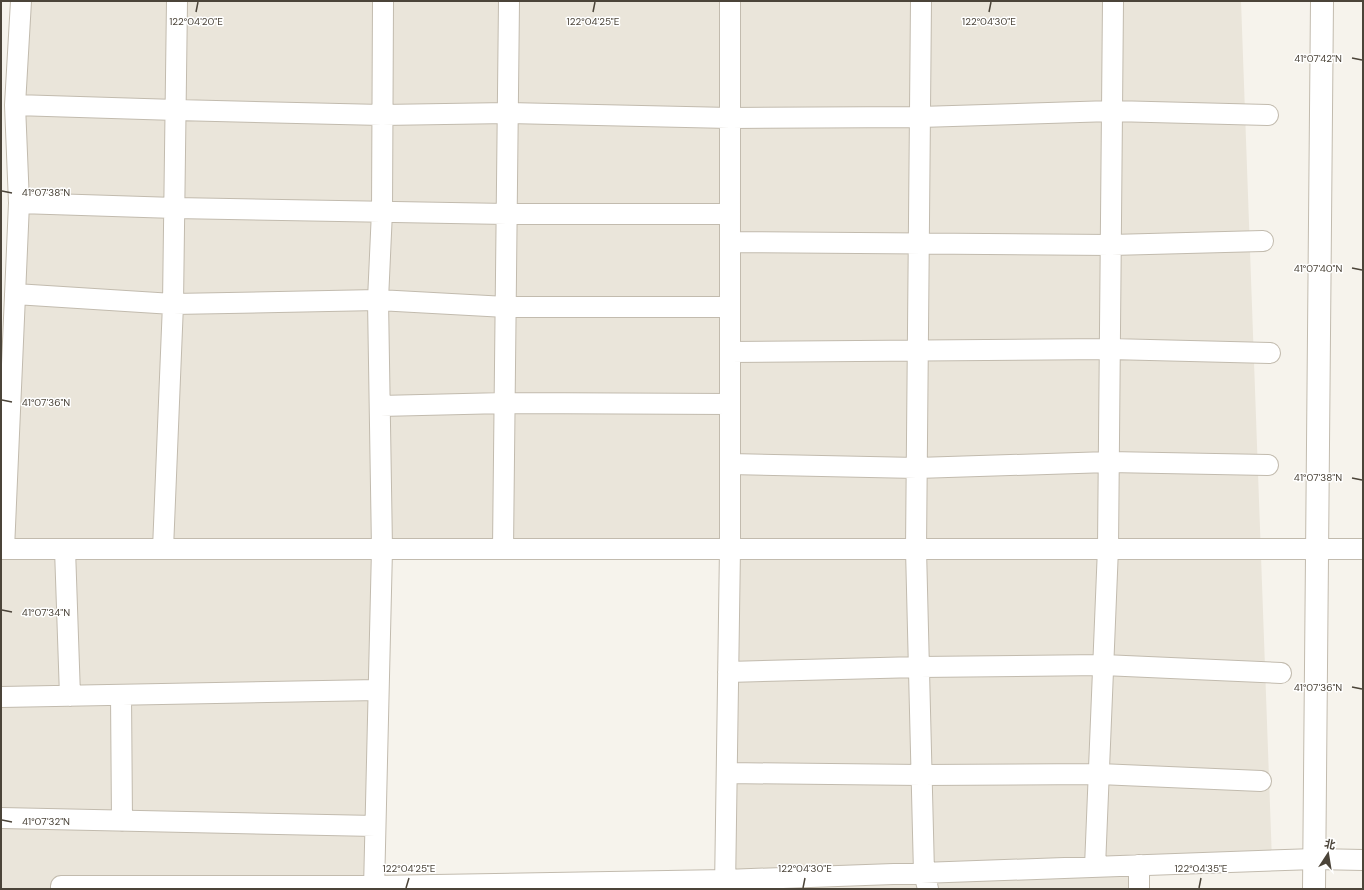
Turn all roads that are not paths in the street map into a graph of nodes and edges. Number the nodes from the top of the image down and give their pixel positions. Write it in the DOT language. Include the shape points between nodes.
graph roads {
  1 [pos="21,1"];
  2 [pos="177,1"];
  3 [pos="383,1"];
  4 [pos="509,1"];
  5 [pos="730,1"];
  6 [pos="921,1"];
  7 [pos="1113,1"];
  8 [pos="1322,1"];
  9 [pos="15,105"];
  10 [pos="176,110"];
  11 [pos="1112,111"];
  12 [pos="508,113"];
  13 [pos="382,115"];
  14 [pos="1268,115"];
  15 [pos="920,116"];
  16 [pos="730,118"];
  17 [pos="19,203"];
  18 [pos="175,208"];
  19 [pos="382,211"];
  20 [pos="506,214"];
  21 [pos="730,214"];
  22 [pos="1263,241"];
  23 [pos="730,242"];
  24 [pos="919,244"];
  25 [pos="1111,245"];
  26 [pos="15,294"];
  27 [pos="378,300"];
  28 [pos="173,304"];
  29 [pos="506,307"];
  30 [pos="730,307"];
  31 [pos="1110,349"];
  32 [pos="918,351"];
  33 [pos="730,352"];
  34 [pos="1270,353"];
  35 [pos="505,403"];
  36 [pos="730,404"];
  37 [pos="380,406"];
  38 [pos="1109,462"];
  39 [pos="730,464"];
  40 [pos="1268,465"];
  41 [pos="917,468"];
  42 [pos="730,548"];
  43 [pos="916,548"];
  44 [pos="1108,548"];
  45 [pos="1317,548"];
  46 [pos="2,549"];
  47 [pos="65,549"];
  48 [pos="163,549"];
  49 [pos="382,549"];
  50 [pos="503,549"];
  51 [pos="1363,549"];
  52 [pos="1104,665"];
  53 [pos="919,667"];
  54 [pos="728,672"];
  55 [pos="1281,673"];
  56 [pos="378,690"];
  57 [pos="121,695"];
  58 [pos="70,696"];
  59 [pos="1,697"];
  60 [pos="727,773"];
  61 [pos="1099,774"];
  62 [pos="921,775"];
  63 [pos="1262,781"];
  64 [pos="1,818"];
  65 [pos="122,821"];
  66 [pos="375,826"];
  67 [pos="1314,859"];
  68 [pos="1363,860"];
  69 [pos="1139,865"];
  70 [pos="1095,867"];
  71 [pos="926,881"];
  72 [pos="725,885"];
  73 [pos="374,887"];
  74 [pos="61,889"];
  75 [pos="1139,889"];
  76 [pos="1314,889"];
  1 -- 9 [label="street"];
  2 -- 10 [label="street"];
  3 -- 13 [label="street"];
  4 -- 12 [label="street"];
  5 -- 16 [label="street"];
  6 -- 15 [label="street"];
  7 -- 11 [label="street"];
  8 -- 45 [label="street"];
  9 -- 10 [label="street"];
  9 -- 17 [label="street"];
  10 -- 13 [label="street"];
  10 -- 18 [label="street"];
  11 -- 14 [label="street"];
  11 -- 15 [label="street"];
  11 -- 25 [label="street"];
  12 -- 13 [label="street"];
  12 -- 16 [label="street"];
  12 -- 20 [label="street"];
  13 -- 19 [label="street"];
  15 -- 16 [label="street"];
  15 -- 24 [label="street"];
  16 -- 21 [label="street"];
  17 -- 18 [label="street"];
  17 -- 26 [label="street"];
  18 -- 19 [label="street"];
  18 -- 28 [label="street"];
  19 -- 20 [label="street"];
  19 -- 27 [label="street"];
  20 -- 21 [label="street"];
  20 -- 29 [label="street"];
  21 -- 23 [label="street"];
  22 -- 25 [label="street"];
  23 -- 24 [label="street"];
  23 -- 30 [label="street"];
  24 -- 25 [label="street"];
  24 -- 32 [label="street"];
  25 -- 31 [label="street"];
  26 -- 28 [label="street"];
  26 -- 46 [label="street"];
  27 -- 28 [label="street"];
  27 -- 29 [label="street"];
  27 -- 37 [label="street"];
  28 -- 48 [label="street"];
  29 -- 30 [label="street"];
  29 -- 35 [label="street"];
  30 -- 33 [label="street"];
  31 -- 32 [label="street"];
  31 -- 34 [label="street"];
  31 -- 38 [label="street"];
  32 -- 33 [label="street"];
  32 -- 41 [label="street"];
  33 -- 36 [label="street"];
  35 -- 36 [label="street"];
  35 -- 37 [label="street"];
  35 -- 50 [label="street"];
  36 -- 39 [label="street"];
  37 -- 49 [label="street"];
  38 -- 40 [label="street"];
  38 -- 41 [label="street"];
  38 -- 44 [label="street"];
  39 -- 41 [label="street"];
  39 -- 42 [label="street"];
  41 -- 43 [label="street"];
  42 -- 43 [label="street"];
  42 -- 50 [label="street"];
  42 -- 54 [label="street"];
  43 -- 44 [label="street"];
  43 -- 53 [label="street"];
  44 -- 45 [label="street"];
  44 -- 52 [label="street"];
  45 -- 51 [label="street"];
  45 -- 67 [label="street"];
  46 -- 47 [label="street"];
  47 -- 48 [label="street"];
  47 -- 58 [label="street"];
  48 -- 49 [label="street"];
  49 -- 50 [label="street"];
  49 -- 56 [label="street"];
  52 -- 53 [label="street"];
  52 -- 55 [label="street"];
  52 -- 61 [label="street"];
  53 -- 54 [label="street"];
  53 -- 62 [label="street"];
  54 -- 60 [label="street"];
  56 -- 57 [label="street"];
  56 -- 66 [label="street"];
  57 -- 58 [label="street"];
  57 -- 65 [label="street"];
  58 -- 59 [label="street"];
  60 -- 62 [label="street"];
  60 -- 72 [label="street"];
  61 -- 62 [label="street"];
  61 -- 63 [label="street"];
  61 -- 70 [label="street"];
  62 -- 71 [label="street"];
  64 -- 65 [label="street"];
  65 -- 66 [label="street"];
  66 -- 73 [label="street"];
  67 -- 68 [label="street"];
  67 -- 69 [label="street"];
  67 -- 76 [label="street"];
  69 -- 70 [label="street"];
  69 -- 75 [label="street"];
  70 -- 71 [label="street"];
  71 -- 72 [label="street"];
  72 -- 73 [label="street"];
  73 -- 74 [label="street" via="61,886"];
}
